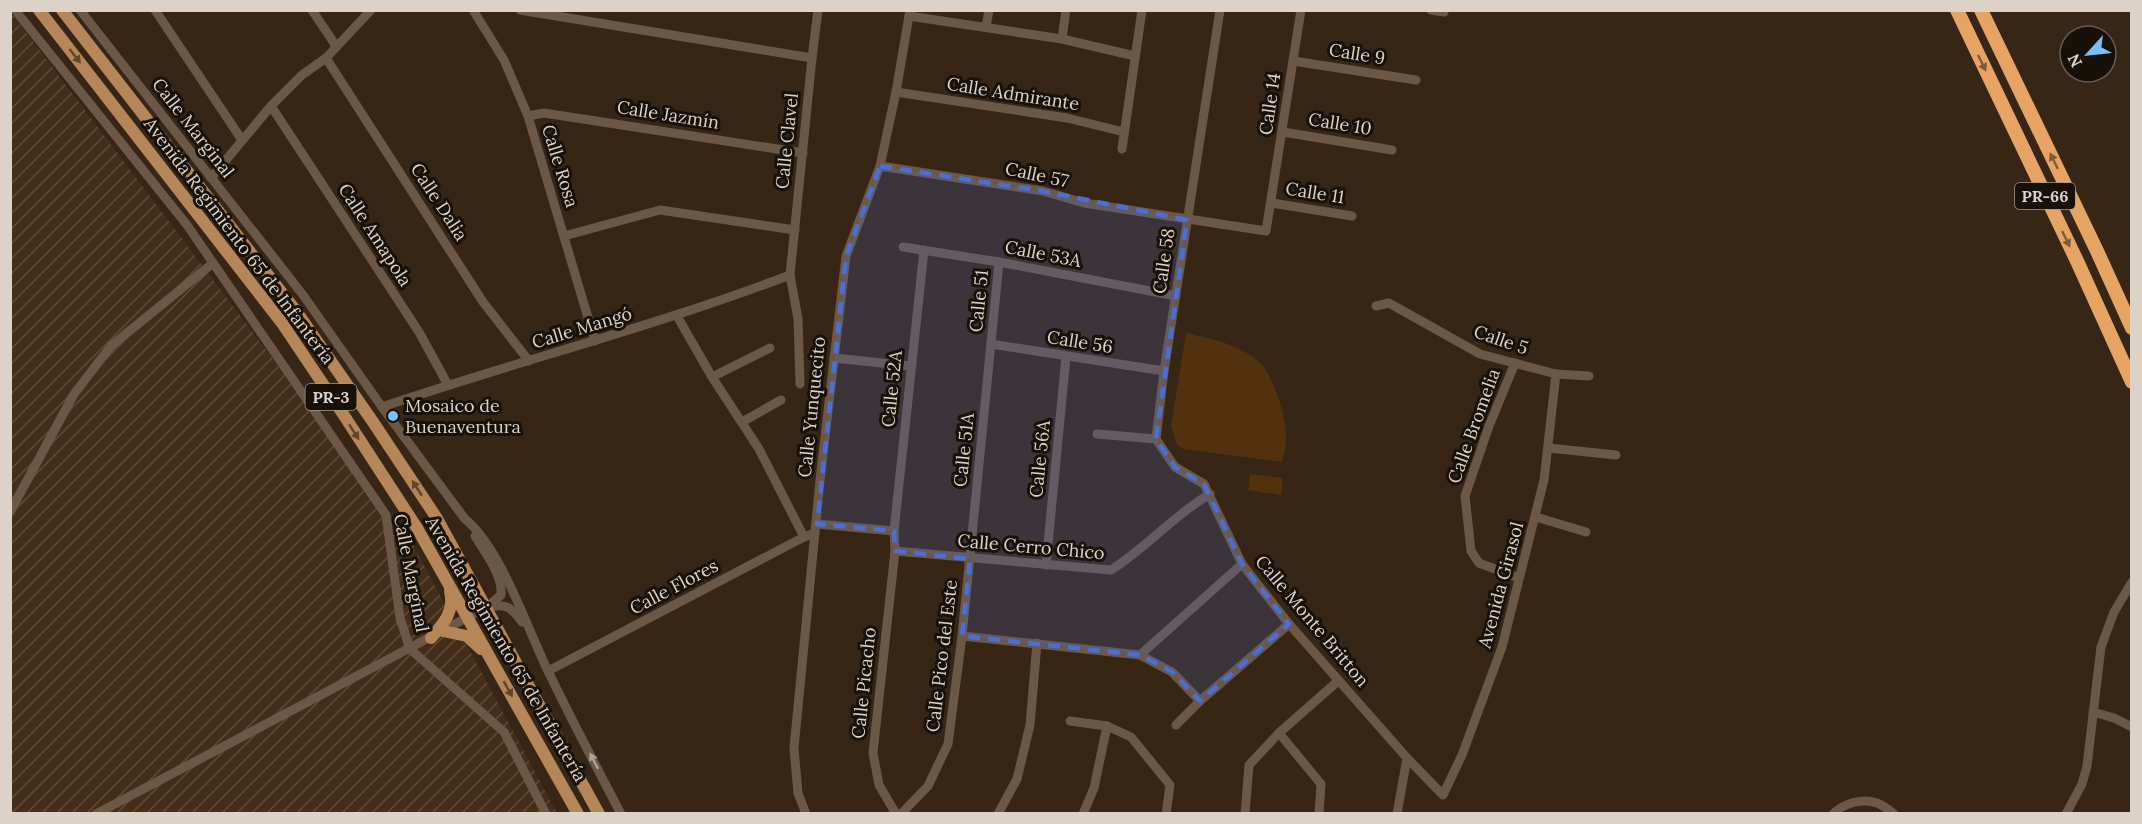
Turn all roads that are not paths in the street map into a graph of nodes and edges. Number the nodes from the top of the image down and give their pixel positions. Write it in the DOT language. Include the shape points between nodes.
graph roads {
  1 [pos="15,10"];
  2 [pos="39,10"];
  3 [pos="62,10"];
  4 [pos="80,10"];
  5 [pos="155,10"];
  6 [pos="312,10"];
  7 [pos="371,10"];
  8 [pos="473,10"];
  9 [pos="520,10"];
  10 [pos="818,10"];
  11 [pos="989,10"];
  12 [pos="1066,10"];
  13 [pos="1142,10"];
  14 [pos="1220,10"];
  15 [pos="1301,10"];
  16 [pos="1431,10"];
  17 [pos="1957,10"];
  18 [pos="1981,10"];
  19 [pos="1444,12"];
  20 [pos="909,13"];
  21 [pos="986,27"];
  22 [pos="1062,39"];
  23 [pos="336,46"];
  24 [pos="1135,56"];
  25 [pos="326,58"];
  26 [pos="812,58"];
  27 [pos="1293,61"];
  28 [pos="1416,80"];
  29 [pos="896,92"];
  30 [pos="271,106"];
  31 [pos="528,116"];
  32 [pos="1124,132"];
  33 [pos="1283,132"];
  34 [pos="242,140"];
  35 [pos="1122,149"];
  36 [pos="1392,150"];
  37 [pos="803,153"];
  38 [pos="880,166"];
  39 [pos="211,178"];
  40 [pos="1272,202"];
  41 [pos="1352,216"];
  42 [pos="1187,220"];
  43 [pos="795,230"];
  44 [pos="1266,231"];
  45 [pos="564,236"];
  46 [pos="903,247"];
  47 [pos="924,250"];
  48 [pos="999,262"];
  49 [pos="213,263"];
  50 [pos="790,275"];
  51 [pos="1176,296"];
  52 [pos="1376,306"];
  53 [pos="676,316"];
  54 [pos="2132,328"];
  55 [pos="596,341"];
  56 [pos="991,344"];
  57 [pos="770,348"];
  58 [pos="1066,357"];
  59 [pos="834,358"];
  60 [pos="529,361"];
  61 [pos="1515,363"];
  62 [pos="910,366"];
  63 [pos="1164,371"];
  64 [pos="1556,374"];
  65 [pos="1588,376"];
  66 [pos="711,377"];
  67 [pos="2132,382"];
  68 [pos="800,384"];
  69 [pos="448,385"];
  70 [pos="781,400"];
  71 [pos="382,408"];
  72 [pos="742,422"];
  73 [pos="1097,434"];
  74 [pos="1156,439"];
  75 [pos="1549,448"];
  76 [pos="1616,455"];
  77 [pos="1210,494"];
  78 [pos="10,512"];
  79 [pos="1536,517"];
  80 [pos="465,519"];
  81 [pos="816,529"];
  82 [pos="894,531"];
  83 [pos="1586,532"];
  84 [pos="804,537"];
  85 [pos="895,551"];
  86 [pos="970,559"];
  87 [pos="1242,564"];
  88 [pos="1046,565"];
  89 [pos="1519,578"];
  90 [pos="2132,582"];
  91 [pos="448,584"];
  92 [pos="487,607"];
  93 [pos="468,618"];
  94 [pos="1289,624"];
  95 [pos="443,631"];
  96 [pos="962,636"];
  97 [pos="431,638"];
  98 [pos="534,642"];
  99 [pos="1037,643"];
  100 [pos="410,649"];
  101 [pos="1140,655"];
  102 [pos="491,660"];
  103 [pos="548,671"];
  104 [pos="1338,681"];
  105 [pos="1200,700"];
  106 [pos="2093,712"];
  107 [pos="1070,721"];
  108 [pos="1176,725"];
  109 [pos="1107,726"];
  110 [pos="2132,727"];
  111 [pos="1279,733"];
  112 [pos="1407,758"];
  113 [pos="1443,795"];
  114 [pos="599,811"];
  115 [pos="96,813"];
  116 [pos="546,813"];
  117 [pos="578,813"];
  118 [pos="621,813"];
  119 [pos="806,813"];
  120 [pos="896,813"];
  121 [pos="900,813"];
  122 [pos="998,813"];
  123 [pos="1083,813"];
  124 [pos="1166,813"];
  125 [pos="1245,813"];
  126 [pos="1319,813"];
  127 [pos="1397,813"];
  128 [pos="1833,813"];
  129 [pos="1894,813"];
  130 [pos="2066,813"];
  1 -- 49 [label="street, Calle Marginal"];
  2 -- 91 [label="main road, Avenida Regimiento 65 de Infantería / PR-3, one-way" via="282,323 417,528"];
  92 -- 3 [label="main road, Avenida Regimiento 65 de Infantería / PR-3, one-way" via="430,507 296,311"];
  4 -- 39 [label="street, Calle Marginal"];
  5 -- 34 [label="street"];
  6 -- 23 [label="street"];
  7 -- 23 [label="street"];
  8 -- 31 [label="street, Calle Rosa" via="504,60"];
  9 -- 26 [label="street"];
  10 -- 26 [label="street, Calle Clavel"];
  11 -- 21 [label="street"];
  12 -- 22 [label="street"];
  13 -- 24 [label="street"];
  14 -- 42 [label="street, Calle 58"];
  15 -- 27 [label="street, Calle 14"];
  16 -- 19 [label="street"];
  17 -- 67 [label="highway, PR-66, one-way"];
  54 -- 18 [label="highway, PR-66, one-way"];
  20 -- 21 [label="street"];
  20 -- 29 [label="street, Calle Yunquecito"];
  21 -- 22 [label="street"];
  22 -- 24 [label="street"];
  23 -- 25 [label="street"];
  24 -- 32 [label="street"];
  25 -- 30 [label="street"];
  25 -- 60 [label="street, Calle Dalia" via="483,302"];
  26 -- 37 [label="street, Calle Clavel"];
  27 -- 28 [label="street, Calle 9"];
  27 -- 33 [label="street, Calle 14"];
  29 -- 32 [label="street, Calle Admirante" via="1067,118"];
  29 -- 38 [label="street, Calle Yunquecito"];
  30 -- 34 [label="street"];
  30 -- 69 [label="street, Calle Amapola" via="419,332"];
  31 -- 37 [label="street, Calle Jazmín" via="544,113"];
  31 -- 45 [label="street, Calle Rosa"];
  32 -- 35 [label="street"];
  33 -- 36 [label="street, Calle 10"];
  33 -- 40 [label="street, Calle 14"];
  34 -- 39 [label="street"];
  37 -- 43 [label="street, Calle Clavel"];
  38 -- 42 [label="street, Calle 57" via="1043,191 1084,203"];
  38 -- 59 [label="street, Calle Yunquecito" via="846,256"];
  39 -- 71 [label="street, Calle Marginal" via="303,295"];
  40 -- 41 [label="street, Calle 11"];
  40 -- 44 [label="street, Calle 14"];
  42 -- 44 [label="street, Calle 57"];
  42 -- 51 [label="street, Calle 58"];
  43 -- 45 [label="street" via="660,210"];
  43 -- 50 [label="street, Calle Clavel"];
  45 -- 55 [label="street, Calle Rosa"];
  46 -- 47 [label="street, Calle 53A"];
  47 -- 48 [label="street, Calle 53A"];
  47 -- 62 [label="street, Calle 52A"];
  48 -- 51 [label="street, Calle 53A"];
  48 -- 56 [label="street, Calle 51"];
  49 -- 78 [label="street" via="111,346 74,394"];
  49 -- 100 [label="street, Calle Marginal" via="386,515 400,618"];
  50 -- 53 [label="street, Calle Mangó"];
  50 -- 68 [label="street, Calle Clavel" via="798,319"];
  51 -- 63 [label="street, Calle 58"];
  52 -- 61 [label="street, Calle 5" via="1389,303 1480,354"];
  53 -- 55 [label="street, Calle Mangó"];
  53 -- 66 [label="street"];
  55 -- 60 [label="street, Calle Mangó"];
  56 -- 58 [label="street, Calle 56"];
  56 -- 86 [label="street, Calle 51A"];
  57 -- 66 [label="street"];
  58 -- 63 [label="street, Calle 56"];
  58 -- 88 [label="street, Calle 56A"];
  59 -- 62 [label="street"];
  59 -- 81 [label="street, Calle Yunquecito"];
  60 -- 69 [label="street, Calle Mangó"];
  61 -- 64 [label="street, Calle 5"];
  61 -- 89 [label="street, Calle Bromelia" via="1465,496 1471,550 1479,563"];
  62 -- 82 [label="street, Calle 52A"];
  63 -- 74 [label="street, Calle 58"];
  64 -- 65 [label="street, Calle 5"];
  64 -- 75 [label="street, Avenida Girasol"];
  66 -- 72 [label="street"];
  69 -- 71 [label="street, Calle Mangó"];
  70 -- 72 [label="street"];
  71 -- 80 [label="street, Calle Marginal"];
  72 -- 84 [label="street"];
  73 -- 74 [label="street"];
  74 -- 77 [label="street" via="1175,467 1204,484"];
  75 -- 76 [label="street"];
  75 -- 79 [label="street, Avenida Girasol"];
  77 -- 87 [label="street, Calle Monte Britton"];
  77 -- 88 [label="street, Calle Cerro Chico" via="1188,507 1111,570"];
  79 -- 83 [label="street"];
  79 -- 89 [label="street, Avenida Girasol"];
  80 -- 92 [label="street" via="502,588 501,595"];
  80 -- 98 [label="street, Calle Marginal" via="487,545"];
  81 -- 82 [label="street"];
  81 -- 84 [label="street, Calle Flores"];
  81 -- 119 [label="street, Calle Yunquecito" via="794,748 798,793"];
  82 -- 85 [label="street, Calle 52A"];
  84 -- 103 [label="street, Calle Flores"];
  85 -- 86 [label="street, Calle Cerro Chico"];
  85 -- 120 [label="street, Calle Picacho" via="873,753 879,785"];
  86 -- 88 [label="street, Calle Cerro Chico"];
  86 -- 96 [label="street, Calle Pico del Este"];
  87 -- 94 [label="street, Calle Monte Britton"];
  87 -- 101 [label="street"];
  89 -- 113 [label="street, Avenida Girasol" via="1502,646"];
  90 -- 106 [label="street" via="2114,612 2101,647"];
  91 -- 93 [label="main road, Avenida Regimiento 65 de Infantería / PR-3"];
  91 -- 97 [label="main road" via="452,608"];
  92 -- 93 [label="street"];
  92 -- 98 [label="street" via="509,607"];
  92 -- 114 [label="main road, Avenida Regimiento 65 de Infantería / PR-3"];
  93 -- 95 [label="street"];
  93 -- 102 [label="main road, Avenida Regimiento 65 de Infantería / PR-3"];
  94 -- 104 [label="street, Calle Monte Britton"];
  94 -- 105 [label="street"];
  95 -- 97 [label="street"];
  95 -- 102 [label="main road" via="466,636"];
  96 -- 99 [label="street"];
  96 -- 121 [label="street, Calle Pico del Este" via="948,744 928,786"];
  97 -- 100 [label="street"];
  98 -- 103 [label="street, Calle Marginal"];
  99 -- 101 [label="street"];
  99 -- 122 [label="street" via="1030,726 1017,779"];
  100 -- 115 [label="street"];
  100 -- 116 [label="street, Calle Marginal" via="504,732"];
  101 -- 105 [label="street" via="1172,672"];
  102 -- 117 [label="main road, Avenida Regimiento 65 de Infantería / PR-3, one-way"];
  118 -- 103 [label="street, Calle Marginal, one-way"];
  104 -- 111 [label="street"];
  104 -- 112 [label="street, Calle Monte Britton"];
  105 -- 108 [label="street"];
  106 -- 110 [label="street"];
  106 -- 130 [label="street" via="2082,784"];
  107 -- 109 [label="street"];
  109 -- 123 [label="street" via="1094,788"];
  109 -- 124 [label="street" via="1131,738 1170,785"];
  111 -- 125 [label="street" via="1249,765"];
  111 -- 126 [label="street" via="1321,783"];
  112 -- 113 [label="street, Calle Monte Britton"];
  112 -- 127 [label="street"];
  128 -- 129 [label="street" via="1845,804 1860,802 1877,803"];
}
